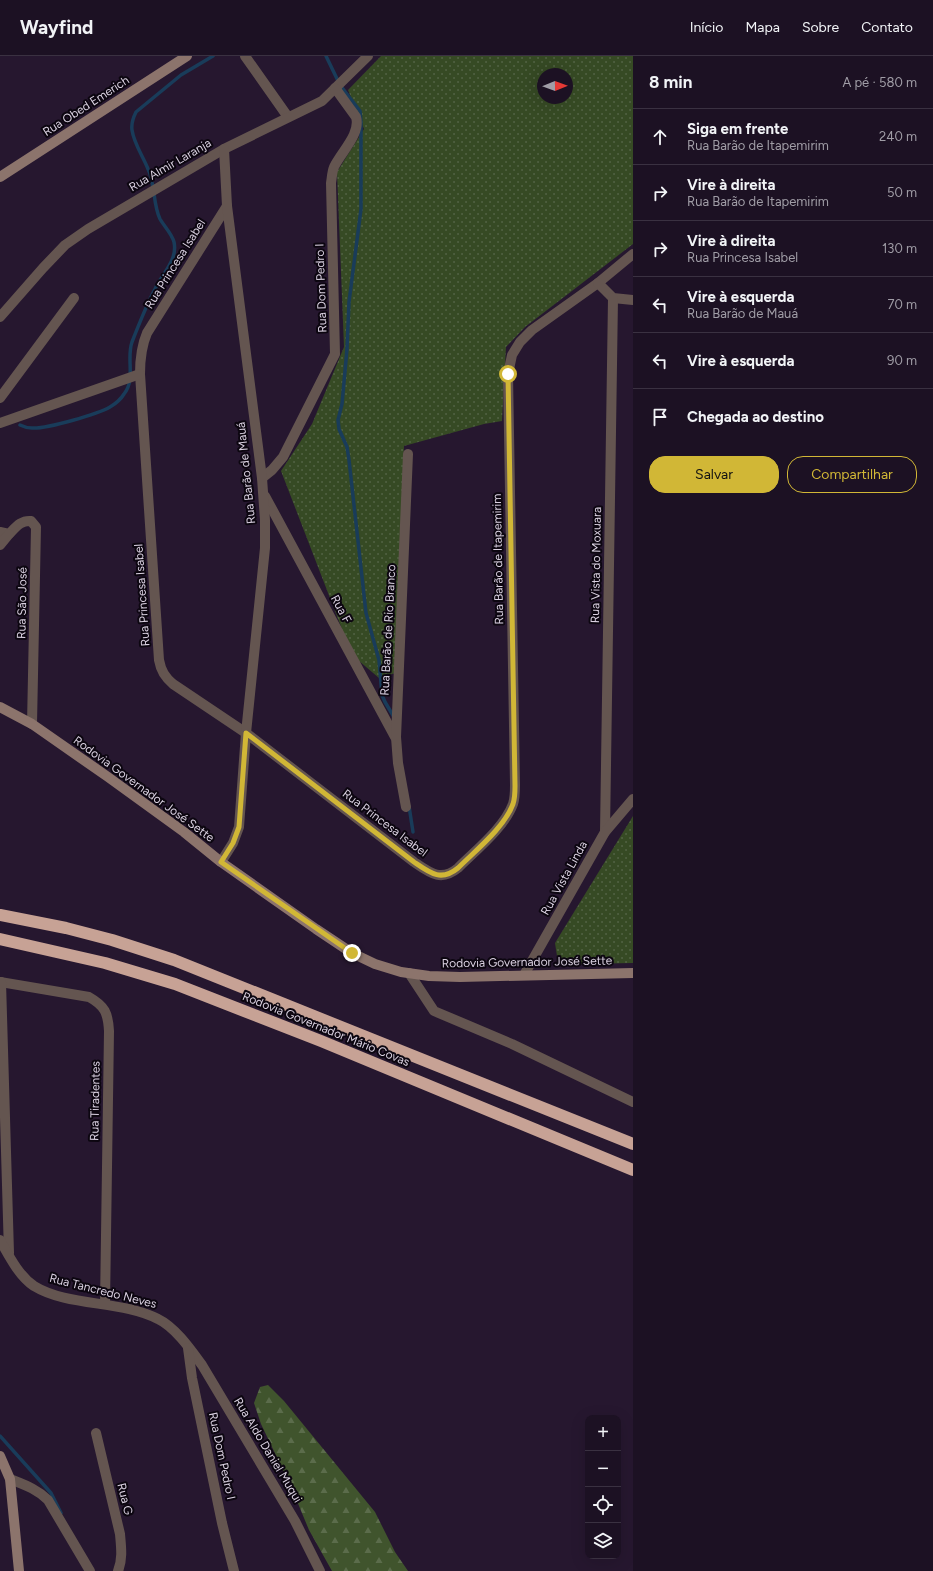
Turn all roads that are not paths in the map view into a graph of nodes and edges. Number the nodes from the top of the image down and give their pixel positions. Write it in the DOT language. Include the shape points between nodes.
graph roads {
  1 [pos="187,56"];
  2 [pos="368,56"];
  3 [pos="248,57"];
  4 [pos="335,88"];
  5 [pos="288,117"];
  6 [pos="224,149"];
  7 [pos="0,177"];
  8 [pos="227,206"];
  9 [pos="633,254"];
  10 [pos="598,283"];
  11 [pos="74,298"];
  12 [pos="613,298"];
  13 [pos="633,300"];
  14 [pos="0,317"];
  15 [pos="140,374"];
  16 [pos="0,398"];
  17 [pos="0,423"];
  18 [pos="408,454"];
  19 [pos="262,478"];
  20 [pos="263,492"];
  21 [pos="5,533"];
  22 [pos="0,545"];
  23 [pos="0,707"];
  24 [pos="32,724"];
  25 [pos="246,733"];
  26 [pos="396,737"];
  27 [pos="633,799"];
  28 [pos="406,807"];
  29 [pos="605,832"];
  30 [pos="221,862"];
  31 [pos="429,873"];
  32 [pos="0,916"];
  33 [pos="0,939"];
  34 [pos="410,973"];
  35 [pos="633,973"];
  36 [pos="524,975"];
  37 [pos="0,982"];
  38 [pos="633,1102"];
  39 [pos="633,1144"];
  40 [pos="610,1160"];
  41 [pos="633,1170"];
  42 [pos="633,1173"];
  43 [pos="0,1240"];
  44 [pos="9,1255"];
  45 [pos="105,1304"];
  46 [pos="188,1346"];
  47 [pos="96,1433"];
  48 [pos="0,1456"];
  49 [pos="10,1479"];
  50 [pos="19,1571"];
  51 [pos="90,1571"];
  52 [pos="118,1571"];
  53 [pos="234,1571"];
  54 [pos="320,1571"];
  1 -- 7 [label="main road, Rua Obed Emerich"];
  2 -- 4 [label="street, Rua Almir Laranja"];
  3 -- 5 [label="street"];
  4 -- 5 [label="street, Rua Almir Laranja" via="322,101"];
  4 -- 19 [label="street, Rua Dom Pedro I" via="357,121 355,132 335,167 331,183 335,354 283,457"];
  5 -- 6 [label="street, Rua Almir Laranja"];
  6 -- 8 [label="street, Rua Barão de Mauá"];
  6 -- 14 [label="street, Rua Almir Laranja" via="112,214 65,245"];
  8 -- 15 [label="street, Rua Princesa Isabel" via="147,333 142,347"];
  8 -- 19 [label="street, Rua Barão de Mauá"];
  9 -- 10 [label="street, Rua Barão de Itapemirim"];
  10 -- 12 [label="street"];
  10 -- 31 [label="street, Rua Barão de Itapemirim" via="532,330 520,342 512,356 508,374 514,802 501,824 452,874 438,876"];
  11 -- 16 [label="street"];
  12 -- 13 [label="street"];
  12 -- 29 [label="street, Rua Vista do Moxuara"];
  15 -- 17 [label="street"];
  15 -- 25 [label="street, Rua Princesa Isabel" via="161,670 173,684"];
  18 -- 26 [label="street, Rua Barão de Rio Branco"];
  19 -- 20 [label="street, Rua Barão de Mauá"];
  20 -- 25 [label="street, Rua Barão de Mauá" via="265,548"];
  20 -- 26 [label="street, Rua F"];
  21 -- 22 [label="street"];
  21 -- 24 [label="street, Rua São José" via="26,520 31,521 36,527"];
  23 -- 24 [label="main road, Rodovia Governador José Sette"];
  24 -- 30 [label="main road, Rodovia Governador José Sette" via="184,832"];
  25 -- 30 [label="street, Rua Barão de Mauá" via="239,827"];
  25 -- 31 [label="street, Rua Princesa Isabel"];
  26 -- 28 [label="street, Rua Barão de Rio Branco"];
  27 -- 29 [label="street, Rua Vista Linda"];
  29 -- 36 [label="street, Rua Vista Linda"];
  30 -- 34 [label="main road, Rodovia Governador José Sette" via="352,953 374,964"];
  32 -- 39 [label="highway, Rodovia Governador Mário Covas" via="66,928 174,960"];
  33 -- 40 [label="highway, Rodovia Governador Mário Covas" via="105,963 175,984 329,1044"];
  34 -- 36 [label="main road, Rodovia Governador José Sette" via="460,978"];
  34 -- 38 [label="street" via="434,1011 512,1044"];
  35 -- 36 [label="main road, Rodovia Governador José Sette"];
  37 -- 44 [label="street"];
  37 -- 45 [label="street, Rua Tiradentes" via="89,997 104,1008 108,1019"];
  40 -- 41 [label="highway, Rodovia Governador Mário Covas"];
  40 -- 42 [label="highway"];
  43 -- 44 [label="street, Rua Tancredo Neves"];
  44 -- 45 [label="street, Rua Tancredo Neves" via="22,1275 34,1286 71,1299"];
  45 -- 46 [label="street, Rua Tancredo Neves" via="159,1319"];
  46 -- 53 [label="street, Rua Dom Pedro I" via="192,1378"];
  46 -- 54 [label="street, Rua Aldo Daniel Muqui" via="202,1365 295,1521"];
  47 -- 52 [label="street, Rua G" via="120,1534 122,1550"];
  48 -- 49 [label="main road"];
  49 -- 50 [label="main road"];
  49 -- 51 [label="street" via="33,1488 48,1500"];
}
